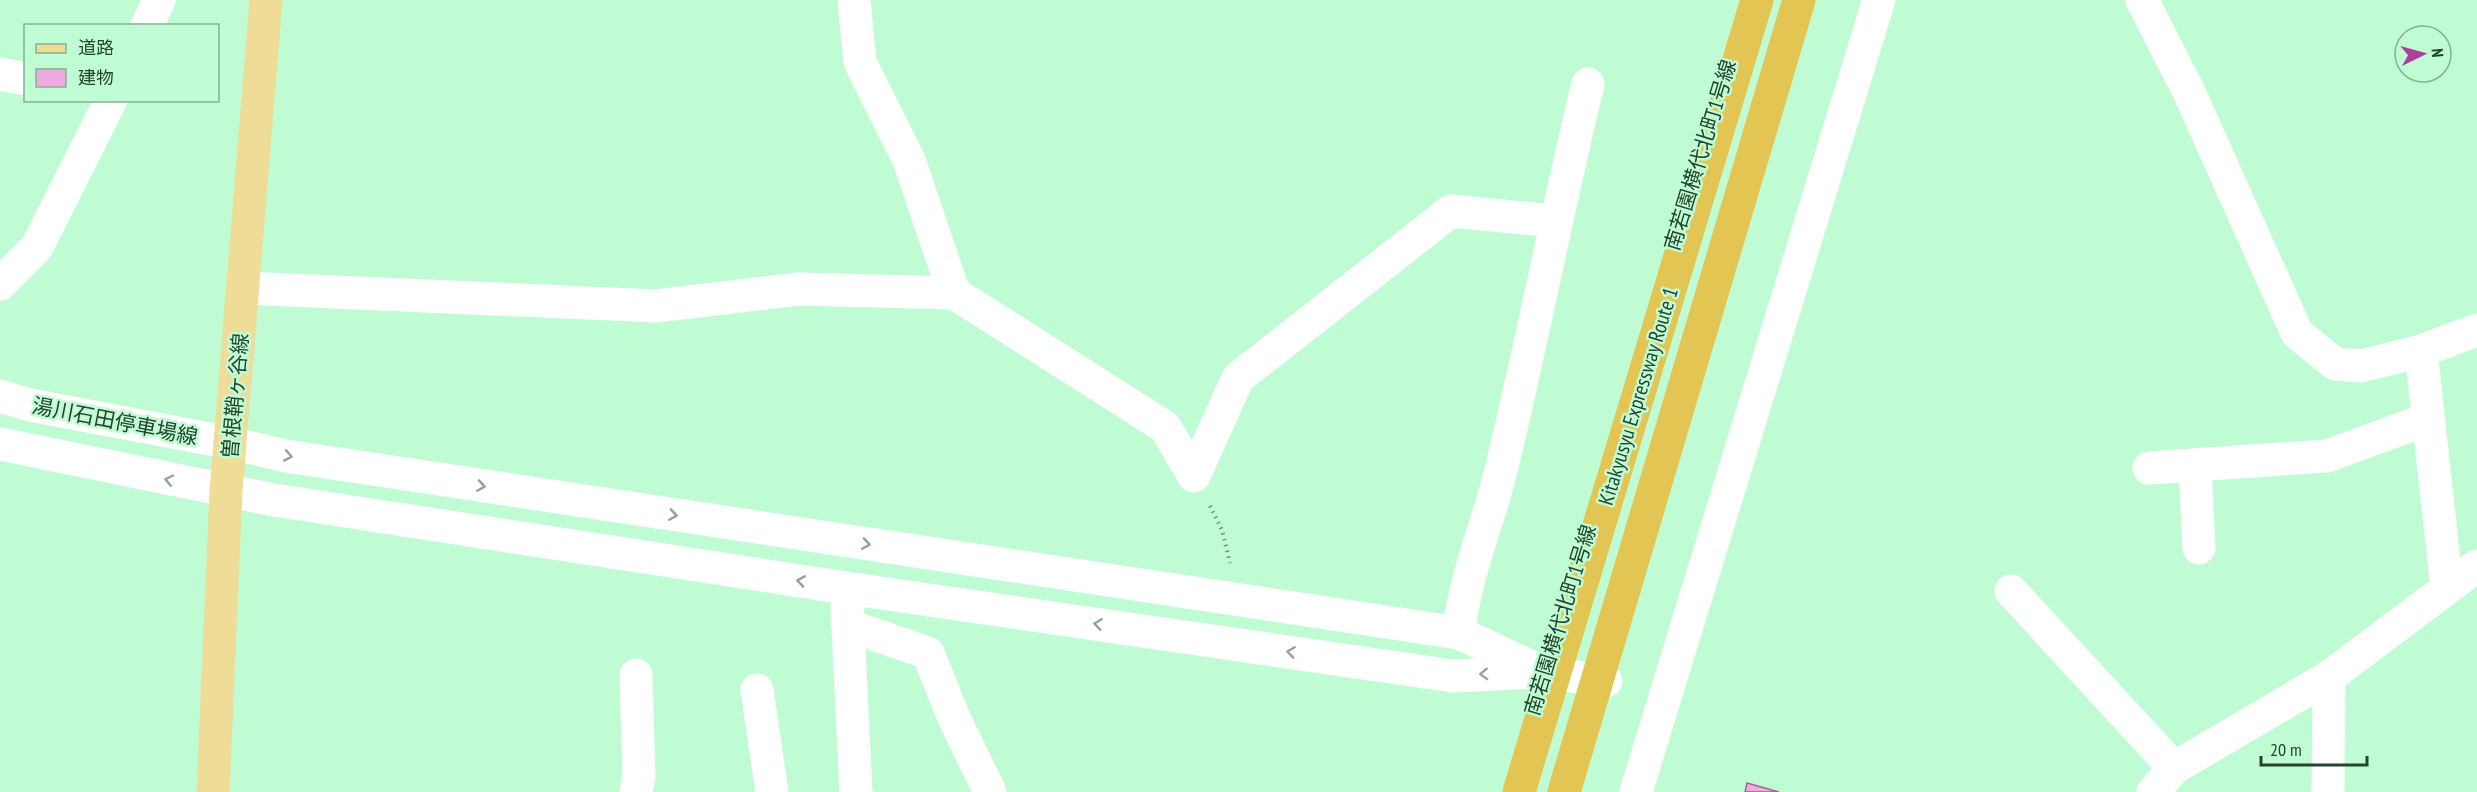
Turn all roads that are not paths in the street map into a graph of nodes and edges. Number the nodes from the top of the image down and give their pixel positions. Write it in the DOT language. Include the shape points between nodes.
graph roads {
  1 [pos="159,0"];
  2 [pos="266,0"];
  3 [pos="854,0"];
  4 [pos="1746,0"];
  5 [pos="1757,0"];
  6 [pos="1799,0"];
  7 [pos="1807,0"];
  8 [pos="1879,0"];
  9 [pos="2142,0"];
  10 [pos="148,24"];
  11 [pos="0,74"];
  12 [pos="24,79"];
  13 [pos="1588,84"];
  14 [pos="110,102"];
  15 [pos="1555,221"];
  16 [pos="0,284"];
  17 [pos="244,288"];
  18 [pos="954,292"];
  19 [pos="2477,330"];
  20 [pos="2421,351"];
  21 [pos="0,396"];
  22 [pos="2428,419"];
  23 [pos="231,442"];
  24 [pos="0,444"];
  25 [pos="2195,465"];
  26 [pos="2149,468"];
  27 [pos="226,492"];
  28 [pos="2199,548"];
  29 [pos="2477,566"];
  30 [pos="846,588"];
  31 [pos="2447,588"];
  32 [pos="2011,591"];
  33 [pos="848,625"];
  34 [pos="1459,633"];
  35 [pos="1543,672"];
  36 [pos="636,675"];
  37 [pos="2329,677"];
  38 [pos="1606,681"];
  39 [pos="757,690"];
  40 [pos="2174,768"];
  41 [pos="213,792"];
  42 [pos="636,792"];
  43 [pos="772,792"];
  44 [pos="856,792"];
  45 [pos="990,792"];
  46 [pos="1507,792"];
  47 [pos="1520,792"];
  48 [pos="1564,792"];
  49 [pos="1572,792"];
  50 [pos="1636,792"];
  51 [pos="2153,792"];
  52 [pos="2328,792"];
  1 -- 10 [label="street"];
  2 -- 17 [label="main road, 曽根鞘ヶ谷線"];
  3 -- 18 [label="street" via="860,62 909,160"];
  4 -- 35 [label="street, 南若園横代北町1号線"];
  5 -- 47 [label="highway, Kitakyusyu Expressway Route 1"];
  6 -- 48 [label="highway, Kitakyusyu Expressway Route 1"];
  7 -- 38 [label="street"];
  8 -- 50 [label="street"];
  9 -- 20 [label="street" via="2189,92 2297,333 2335,363 2361,366"];
  11 -- 12 [label="street"];
  13 -- 15 [label="street"];
  14 -- 16 [label="street" via="37,248"];
  15 -- 18 [label="street" via="1450,211 1238,378 1194,476 1165,428"];
  15 -- 34 [label="street" via="1502,468 1462,602"];
  17 -- 18 [label="street" via="656,306 799,289"];
  17 -- 23 [label="main road, 曽根鞘ヶ谷線"];
  19 -- 20 [label="street"];
  20 -- 22 [label="street"];
  21 -- 23 [label="street, 湯川石田停車場線"];
  22 -- 25 [label="street" via="2327,456"];
  22 -- 31 [label="street"];
  23 -- 27 [label="main road, 曽根鞘ヶ谷線"];
  23 -- 34 [label="street, 湯川石田停車場線, one-way" via="286,456"];
  27 -- 24 [label="street, one-way"];
  25 -- 26 [label="street"];
  25 -- 28 [label="street"];
  30 -- 27 [label="street, one-way"];
  27 -- 41 [label="main road, 曽根鞘ヶ谷線"];
  29 -- 31 [label="street"];
  30 -- 33 [label="street"];
  35 -- 30 [label="street, one-way" via="1453,676"];
  31 -- 37 [label="street"];
  32 -- 40 [label="street"];
  33 -- 44 [label="street"];
  33 -- 45 [label="street" via="928,653"];
  34 -- 35 [label="street, 湯川石田停車場線"];
  35 -- 38 [label="street"];
  35 -- 46 [label="street, 南若園横代北町1号線"];
  36 -- 42 [label="street"];
  37 -- 40 [label="street"];
  37 -- 52 [label="street"];
  38 -- 49 [label="street"];
  39 -- 43 [label="street"];
  40 -- 51 [label="street"];
}
